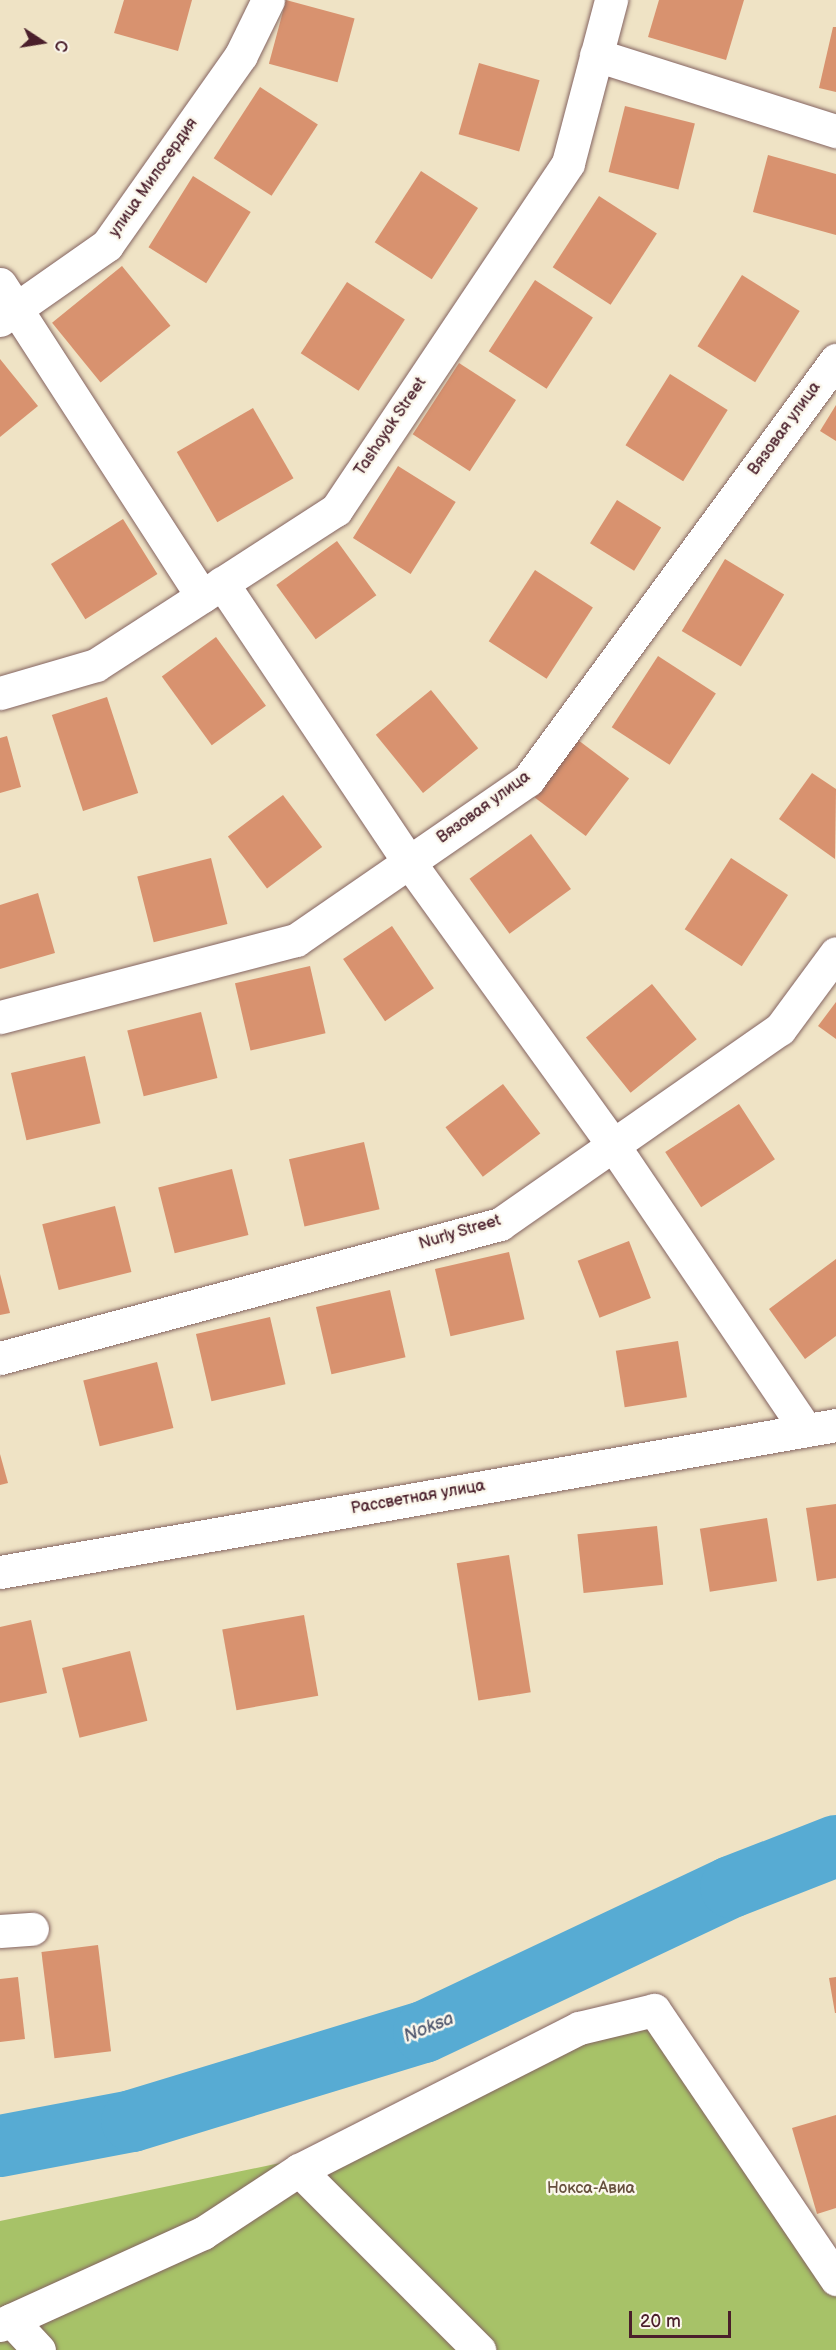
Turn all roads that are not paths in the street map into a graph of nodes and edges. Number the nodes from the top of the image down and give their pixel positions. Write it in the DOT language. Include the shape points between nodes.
graph roads {
  1 [pos="268,0"];
  2 [pos="611,0"];
  3 [pos="597,55"];
  4 [pos="836,131"];
  5 [pos="6,303"];
  6 [pos="836,360"];
  7 [pos="212,590"];
  8 [pos="0,693"];
  9 [pos="409,862"];
  10 [pos="836,952"];
  11 [pos="0,1017"];
  12 [pos="613,1145"];
  13 [pos="0,1358"];
  14 [pos="821,1427"];
  15 [pos="0,1572"];
  16 [pos="32,1929"];
  17 [pos="0,1931"];
  18 [pos="299,2170"];
  19 [pos="836,2279"];
  20 [pos="6,2323"];
  21 [pos="39,2350"];
  22 [pos="479,2350"];
  1 -- 5 [label="street, улица Милосердия" via="241,55 106,245"];
  2 -- 3 [label="street, Tashayak Street"];
  3 -- 4 [label="street"];
  3 -- 7 [label="street, Tashayak Street" via="568,164 336,510"];
  5 -- 7 [label="street"];
  6 -- 9 [label="street, Вязовая улица" via="528,780"];
  7 -- 8 [label="street, Tashayak Street" via="96,665"];
  7 -- 9 [label="street"];
  9 -- 11 [label="street, Вязовая улица" via="296,940"];
  9 -- 12 [label="street"];
  10 -- 12 [label="street, Nurly Street" via="780,1029"];
  12 -- 13 [label="street, Nurly Street" via="500,1224"];
  12 -- 14 [label="street"];
  14 -- 15 [label="street, Рассветная улица"];
  16 -- 17 [label="street"];
  18 -- 19 [label="street" via="579,2028 654,2010"];
  18 -- 20 [label="street" via="203,2233"];
  18 -- 22 [label="street"];
  20 -- 21 [label="street"];
}
